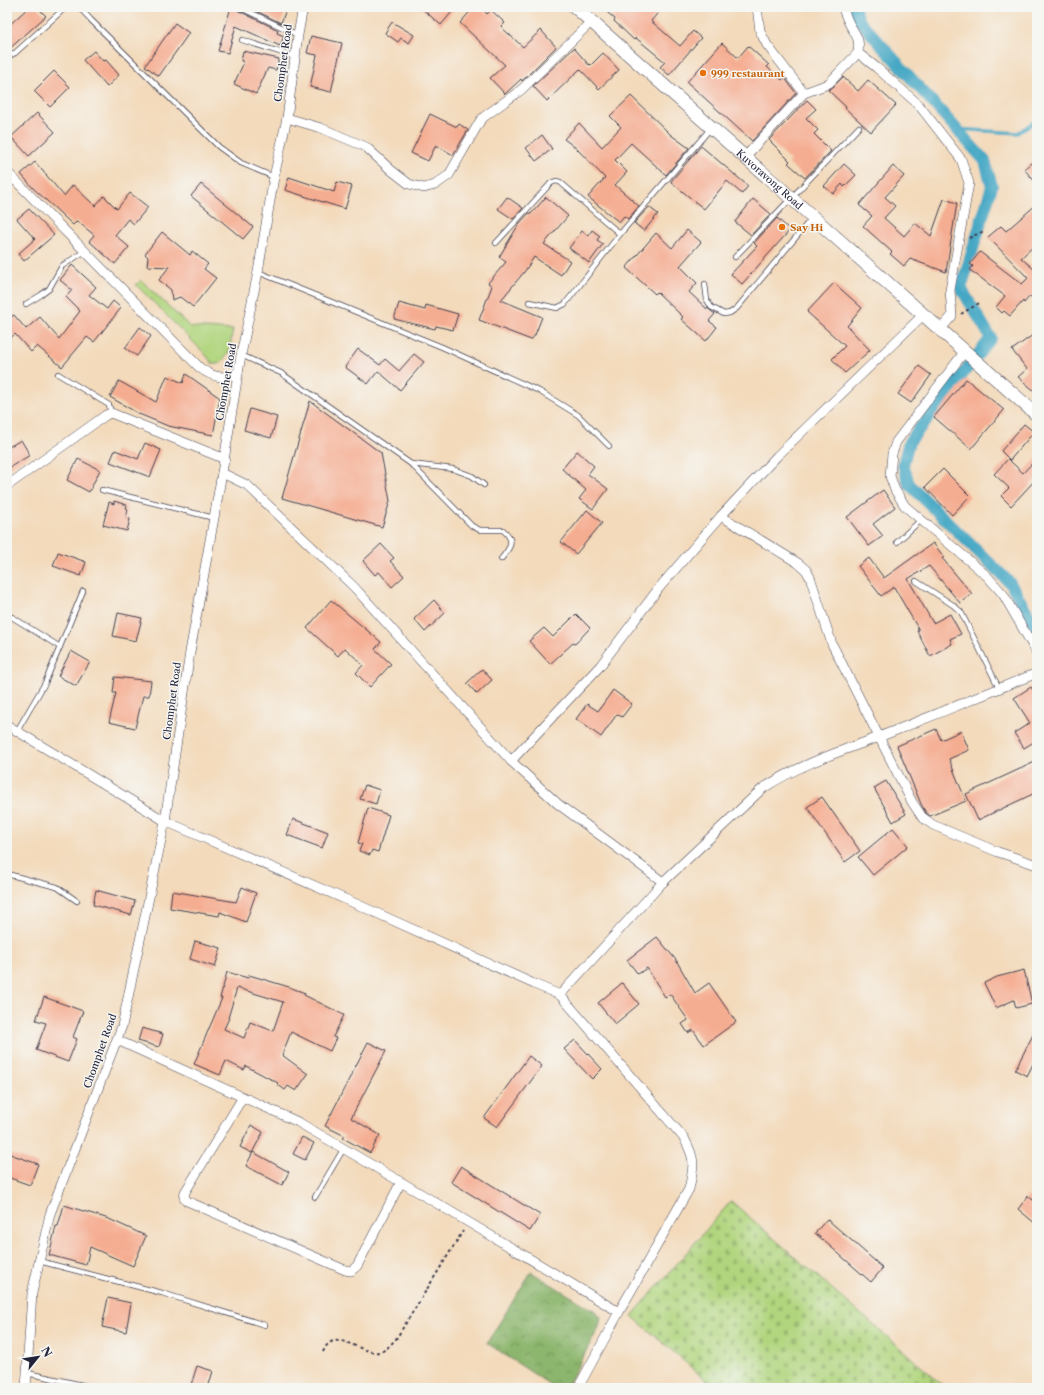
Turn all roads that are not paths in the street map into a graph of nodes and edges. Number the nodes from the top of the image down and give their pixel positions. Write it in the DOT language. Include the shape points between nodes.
graph roads {
  1 [pos="66,7"];
  2 [pos="79,7"];
  3 [pos="240,7"];
  4 [pos="303,7"];
  5 [pos="575,7"];
  6 [pos="757,7"];
  7 [pos="842,7"];
  8 [pos="591,22"];
  9 [pos="298,35"];
  10 [pos="242,40"];
  11 [pos="858,53"];
  12 [pos="7,57"];
  13 [pos="295,57"];
  14 [pos="804,93"];
  15 [pos="287,118"];
  16 [pos="711,127"];
  17 [pos="859,127"];
  18 [pos="745,157"];
  19 [pos="7,172"];
  20 [pos="274,177"];
  21 [pos="791,198"];
  22 [pos="813,217"];
  23 [pos="620,234"];
  24 [pos="496,244"];
  25 [pos="85,251"];
  26 [pos="735,257"];
  27 [pos="258,272"];
  28 [pos="705,284"];
  29 [pos="529,302"];
  30 [pos="26,304"];
  31 [pos="923,315"];
  32 [pos="940,330"];
  33 [pos="966,352"];
  34 [pos="241,355"];
  35 [pos="238,373"];
  36 [pos="58,374"];
  37 [pos="112,413"];
  38 [pos="1036,413"];
  39 [pos="609,446"];
  40 [pos="225,459"];
  41 [pos="411,464"];
  42 [pos="222,473"];
  43 [pos="484,485"];
  44 [pos="7,486"];
  45 [pos="102,490"];
  46 [pos="721,516"];
  47 [pos="214,518"];
  48 [pos="922,519"];
  49 [pos="896,542"];
  50 [pos="501,559"];
  51 [pos="916,581"];
  52 [pos="82,591"];
  53 [pos="12,617"];
  54 [pos="60,647"];
  55 [pos="1037,653"];
  56 [pos="1037,673"];
  57 [pos="1000,689"];
  58 [pos="7,725"];
  59 [pos="17,731"];
  60 [pos="878,737"];
  61 [pos="511,761"];
  62 [pos="165,821"];
  63 [pos="1037,866"];
  64 [pos="7,874"];
  65 [pos="663,882"];
  66 [pos="77,900"];
  67 [pos="560,995"];
  68 [pos="117,1040"];
  69 [pos="243,1097"];
  70 [pos="344,1148"];
  71 [pos="401,1182"];
  72 [pos="315,1197"];
  73 [pos="39,1261"];
  74 [pos="619,1312"];
  75 [pos="265,1325"];
  76 [pos="27,1373"];
  77 [pos="26,1388"];
  78 [pos="96,1388"];
  79 [pos="578,1388"];
  1 -- 12 [label="lane" via="15,53"];
  2 -- 20 [label="lane" via="219,147 241,163"];
  3 -- 9 [label="lane"];
  4 -- 9 [label="street, Chomphet Road"];
  5 -- 8 [label="street, Kuvoravong Road"];
  6 -- 14 [label="street" via="760,31 767,45"];
  7 -- 11 [label="street" via="859,40"];
  8 -- 15 [label="street" via="522,90 480,121 449,175 435,185 424,188 409,184 366,147 321,128"];
  8 -- 16 [label="street, Kuvoravong Road"];
  9 -- 13 [label="street, Chomphet Road"];
  10 -- 13 [label="lane"];
  11 -- 14 [label="street" via="829,83"];
  11 -- 32 [label="street" via="918,104 961,159 969,183 950,290 952,316"];
  13 -- 15 [label="street, Chomphet Road"];
  14 -- 18 [label="street"];
  15 -- 20 [label="street, Chomphet Road"];
  16 -- 18 [label="street, Kuvoravong Road"];
  16 -- 23 [label="lane"];
  17 -- 21 [label="lane"];
  18 -- 21 [label="street, Kuvoravong Road"];
  19 -- 25 [label="street"];
  20 -- 27 [label="street, Chomphet Road"];
  21 -- 22 [label="street, Kuvoravong Road"];
  21 -- 26 [label="lane"];
  22 -- 28 [label="lane" via="737,308 730,313 724,314 711,307 707,300"];
  22 -- 31 [label="street, Kuvoravong Road"];
  23 -- 24 [label="lane" via="556,181 551,183"];
  23 -- 29 [label="lane" via="565,304 557,308"];
  25 -- 30 [label="lane" via="62,266 49,289"];
  25 -- 35 [label="street" via="200,368 218,377"];
  27 -- 34 [label="street, Chomphet Road"];
  27 -- 39 [label="lane" via="442,347 539,391 578,415"];
  31 -- 32 [label="street, Kuvoravong Road"];
  31 -- 46 [label="street" via="777,456"];
  32 -- 33 [label="street, Kuvoravong Road"];
  33 -- 38 [label="street, Kuvoravong Road"];
  33 -- 48 [label="street" via="896,442 892,454 890,476 895,490 905,506"];
  34 -- 35 [label="street, Chomphet Road"];
  34 -- 41 [label="lane" via="281,373"];
  35 -- 40 [label="street, Chomphet Road"];
  36 -- 37 [label="lane" via="109,406"];
  37 -- 40 [label="street"];
  37 -- 44 [label="street"];
  40 -- 42 [label="street, Chomphet Road"];
  41 -- 43 [label="lane" via="453,469 472,476"];
  41 -- 50 [label="lane" via="472,526 480,530 503,530 509,535 509,549"];
  42 -- 47 [label="street, Chomphet Road"];
  42 -- 61 [label="street" via="247,485 354,587"];
  45 -- 47 [label="lane"];
  46 -- 60 [label="street" via="806,570 832,644"];
  46 -- 61 [label="street" via="659,588 600,666"];
  47 -- 62 [label="street, Chomphet Road" via="190,652"];
  48 -- 49 [label="lane"];
  48 -- 55 [label="street" via="987,576 1003,594"];
  51 -- 57 [label="lane" via="961,612"];
  52 -- 54 [label="lane"];
  53 -- 54 [label="lane"];
  54 -- 59 [label="lane" via="45,683"];
  56 -- 57 [label="street"];
  57 -- 60 [label="street"];
  58 -- 59 [label="street"];
  59 -- 62 [label="street"];
  60 -- 63 [label="street" via="922,817 933,825"];
  60 -- 65 [label="street" via="781,776 762,789"];
  61 -- 65 [label="street" via="558,804"];
  62 -- 67 [label="street"];
  62 -- 68 [label="street, Chomphet Road"];
  64 -- 66 [label="lane" via="57,887"];
  65 -- 67 [label="street"];
  67 -- 74 [label="street" via="684,1138 692,1152 694,1168 689,1189"];
  68 -- 69 [label="street"];
  68 -- 73 [label="street, Chomphet Road" via="50,1214"];
  69 -- 70 [label="street" via="298,1122"];
  69 -- 71 [label="street" via="185,1192 184,1197 187,1201 351,1271 357,1266"];
  70 -- 71 [label="street"];
  70 -- 72 [label="lane"];
  71 -- 74 [label="street"];
  73 -- 75 [label="lane" via="162,1293"];
  73 -- 76 [label="street, Chomphet Road" via="32,1293"];
  74 -- 79 [label="street"];
  76 -- 77 [label="street, Chomphet Road"];
  76 -- 78 [label="lane"];
}
